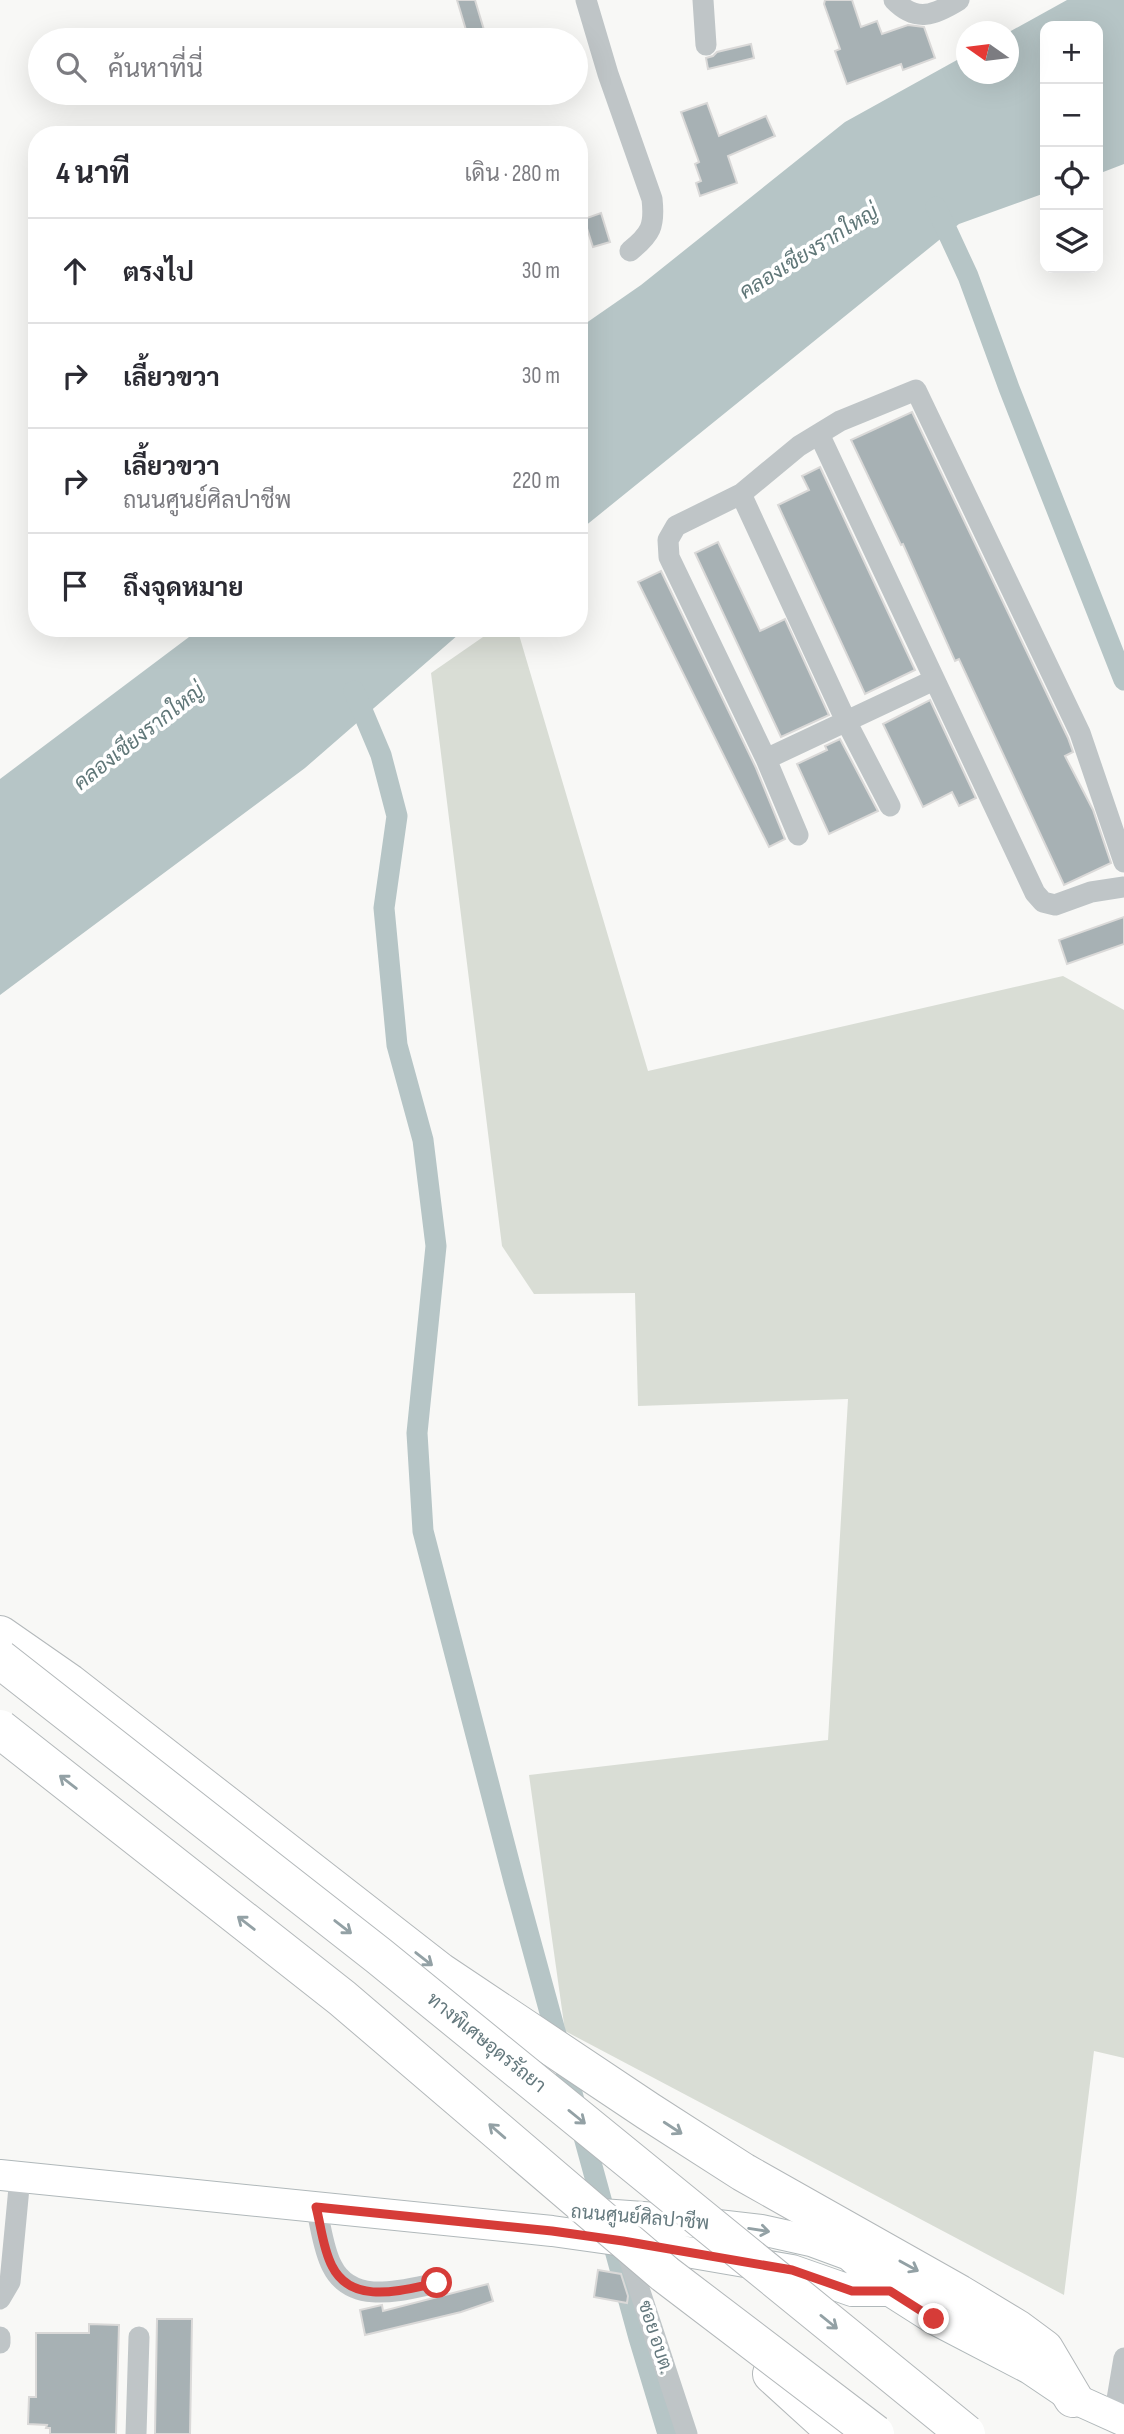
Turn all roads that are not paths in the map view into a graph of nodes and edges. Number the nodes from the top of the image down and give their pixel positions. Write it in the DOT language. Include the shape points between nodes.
graph roads {
  1 [pos="586,0"];
  2 [pos="703,0"];
  3 [pos="894,0"];
  4 [pos="959,0"];
  5 [pos="706,45"];
  6 [pos="630,251"];
  7 [pos="819,434"];
  8 [pos="741,494"];
  9 [pos="934,680"];
  10 [pos="846,721"];
  11 [pos="766,759"];
  12 [pos="890,806"];
  13 [pos="798,835"];
  14 [pos="1124,862"];
  15 [pos="1124,887"];
  16 [pos="0,1635"];
  17 [pos="0,1659"];
  18 [pos="0,1729"];
  19 [pos="10,2176"];
  20 [pos="316,2207"];
  21 [pos="373,2212"];
  22 [pos="7,2238"];
  23 [pos="623,2241"];
  24 [pos="664,2274"];
  25 [pos="437,2283"];
  26 [pos="890,2291"];
  27 [pos="0,2300"];
  28 [pos="0,2337"];
  29 [pos="138,2337"];
  30 [pos="0,2343"];
  31 [pos="1124,2358"];
  32 [pos="1073,2398"];
  33 [pos="1119,2419"];
  34 [pos="136,2434"];
  35 [pos="687,2434"];
  36 [pos="838,2434"];
  37 [pos="875,2434"];
  38 [pos="967,2434"];
  1 -- 6 [label="street" via="652,198 651,230"];
  2 -- 5 [label="street"];
  3 -- 4 [label="street" via="913,13 932,15"];
  7 -- 8 [label="street"];
  7 -- 9 [label="street"];
  7 -- 14 [label="street" via="916,390 1080,733"];
  8 -- 10 [label="street"];
  8 -- 11 [label="street" via="676,526 668,540 669,558"];
  9 -- 10 [label="street"];
  9 -- 15 [label="street" via="1043,902 1055,905"];
  10 -- 11 [label="street"];
  10 -- 12 [label="street"];
  11 -- 13 [label="street"];
  16 -- 32 [label="highway, one-way" via="69,1683 440,1972 743,2172 1017,2329 1044,2350"];
  17 -- 38 [label="highway, ทางพิเศษอุดรรัถยา, one-way, bridge" via="379,1956"];
  24 -- 18 [label="highway, one-way, bridge" via="342,1998"];
  19 -- 20 [label="main road, ถนนศูนย์ศิลปาชีพ"];
  19 -- 22 [label="street"];
  20 -- 21 [label="main road, ถนนศูนย์ศิลปาชีพ"];
  20 -- 25 [label="street" via="331,2265 344,2282 381,2293"];
  21 -- 23 [label="main road, ถนนศูนย์ศิลปาชีพ"];
  21 -- 26 [label="main road, ถนนศูนย์ศิลปาชีพ, one-way" via="562,2211 761,2230 849,2255"];
  22 -- 27 [label="street" via="10,2282"];
  23 -- 26 [label="main road, ถนนศูนย์ศิลปาชีพ" via="792,2270 852,2291"];
  23 -- 35 [label="street, ซอย อบต."];
  24 -- 36 [label="highway, bridge"];
  24 -- 37 [label="highway, bridge"];
  26 -- 32 [label="main road, ถนนศูนย์ศิลปาชีพ"];
  28 -- 30 [label="street"];
  29 -- 34 [label="street"];
  31 -- 33 [label="street"];
  32 -- 33 [label="main road, ถนนศูนย์ศิลปาชีพ"];
}
